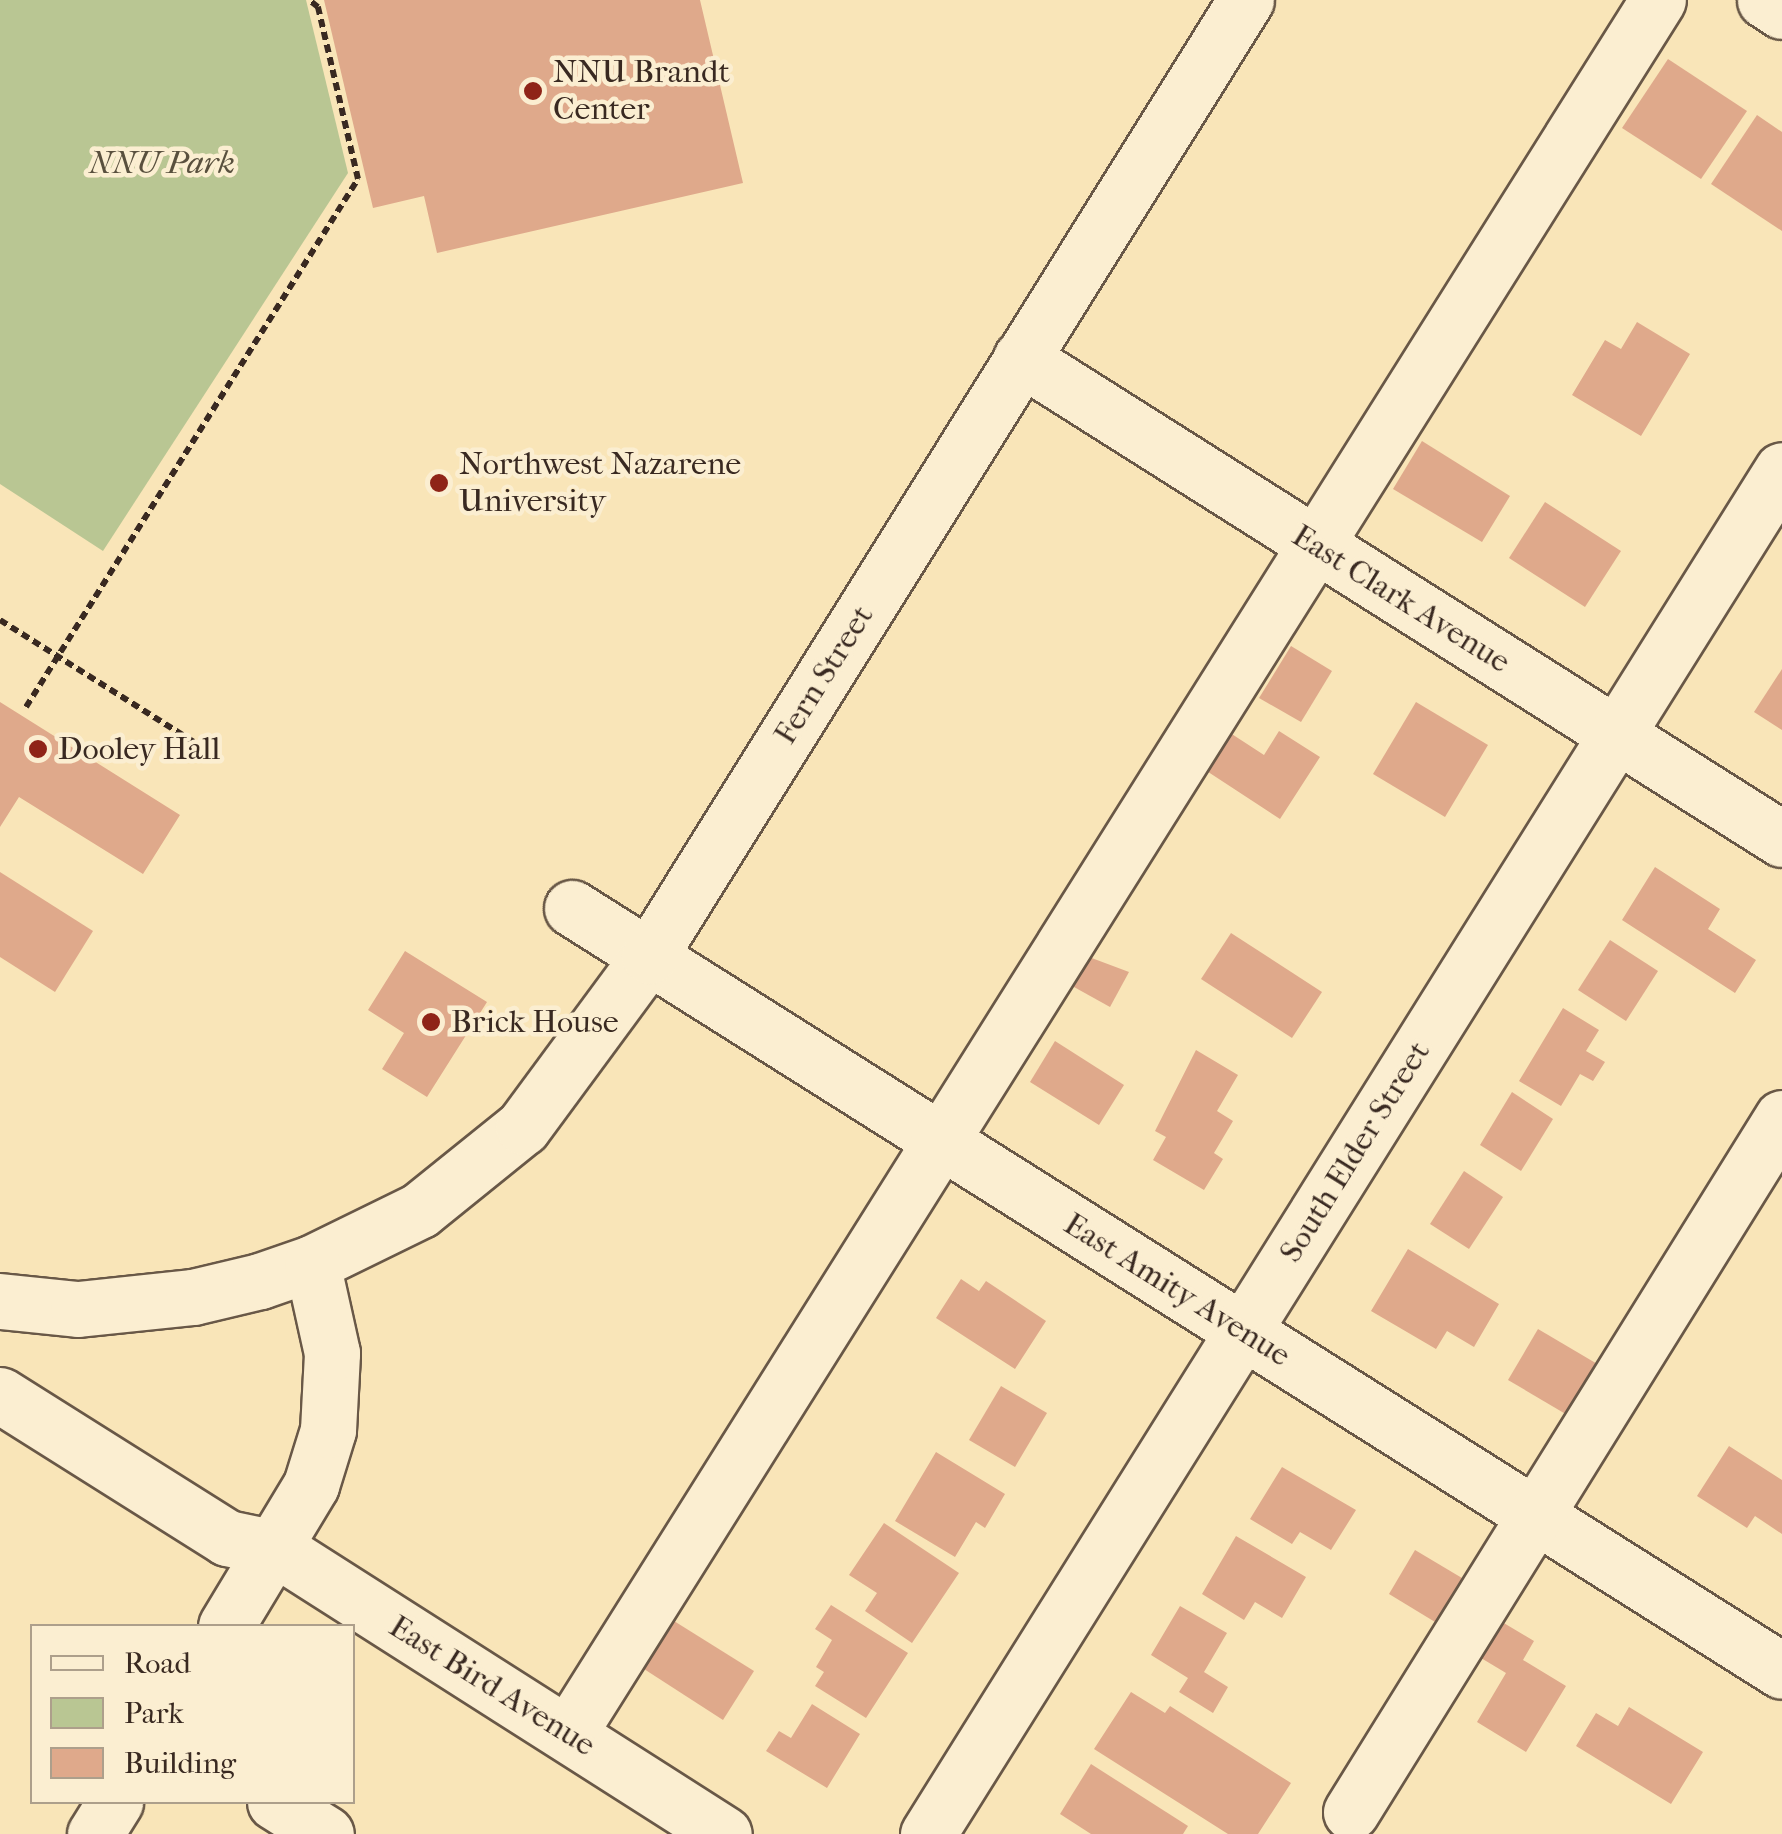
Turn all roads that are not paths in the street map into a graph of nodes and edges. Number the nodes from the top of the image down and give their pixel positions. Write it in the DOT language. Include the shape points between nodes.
graph roads {
  1 [pos="1246,0"];
  2 [pos="1658,0"];
  3 [pos="1765,0"];
  4 [pos="1782,11"];
  5 [pos="1021,358"];
  6 [pos="1782,470"];
  7 [pos="1316,545"];
  8 [pos="1616,735"];
  9 [pos="1782,839"];
  10 [pos="572,908"];
  11 [pos="649,956"];
  12 [pos="1782,1118"];
  13 [pos="941,1141"];
  14 [pos="312,1264"];
  15 [pos="0,1300"];
  16 [pos="1242,1332"];
  17 [pos="0,1396"];
  18 [pos="1534,1514"];
  19 [pos="275,1548"];
  20 [pos="227,1624"];
  21 [pos="1782,1671"];
  22 [pos="568,1734"];
  23 [pos="115,1804"];
  24 [pos="277,1804"];
  25 [pos="1351,1812"];
  26 [pos="95,1834"];
  27 [pos="326,1834"];
  28 [pos="724,1834"];
  29 [pos="928,1834"];
  1 -- 5 [label="street, Fern Street"];
  2 -- 7 [label="street"];
  3 -- 4 [label="street"];
  5 -- 7 [label="street, East Clark Avenue"];
  5 -- 11 [label="street, Fern Street"];
  6 -- 8 [label="street, South Elder Street"];
  7 -- 8 [label="street, East Clark Avenue"];
  7 -- 13 [label="street"];
  8 -- 9 [label="street, East Clark Avenue"];
  8 -- 16 [label="street, South Elder Street"];
  10 -- 11 [label="street, East Amity Avenue"];
  11 -- 13 [label="street, East Amity Avenue"];
  11 -- 14 [label="street, Fern Street" via="523,1127 420,1210"];
  12 -- 18 [label="street"];
  13 -- 16 [label="street, East Amity Avenue"];
  13 -- 22 [label="street"];
  14 -- 15 [label="street" via="193,1297 78,1309"];
  14 -- 19 [label="street" via="332,1353 328,1430 311,1485"];
  16 -- 18 [label="street, East Amity Avenue"];
  16 -- 29 [label="street, South Elder Street"];
  17 -- 19 [label="street, East Bird Avenue" via="228,1538"];
  18 -- 21 [label="street, East Amity Avenue"];
  18 -- 25 [label="street"];
  19 -- 20 [label="street"];
  19 -- 22 [label="street, East Bird Avenue"];
  22 -- 28 [label="street, East Bird Avenue"];
  23 -- 26 [label="street"];
  24 -- 27 [label="street"];
}
